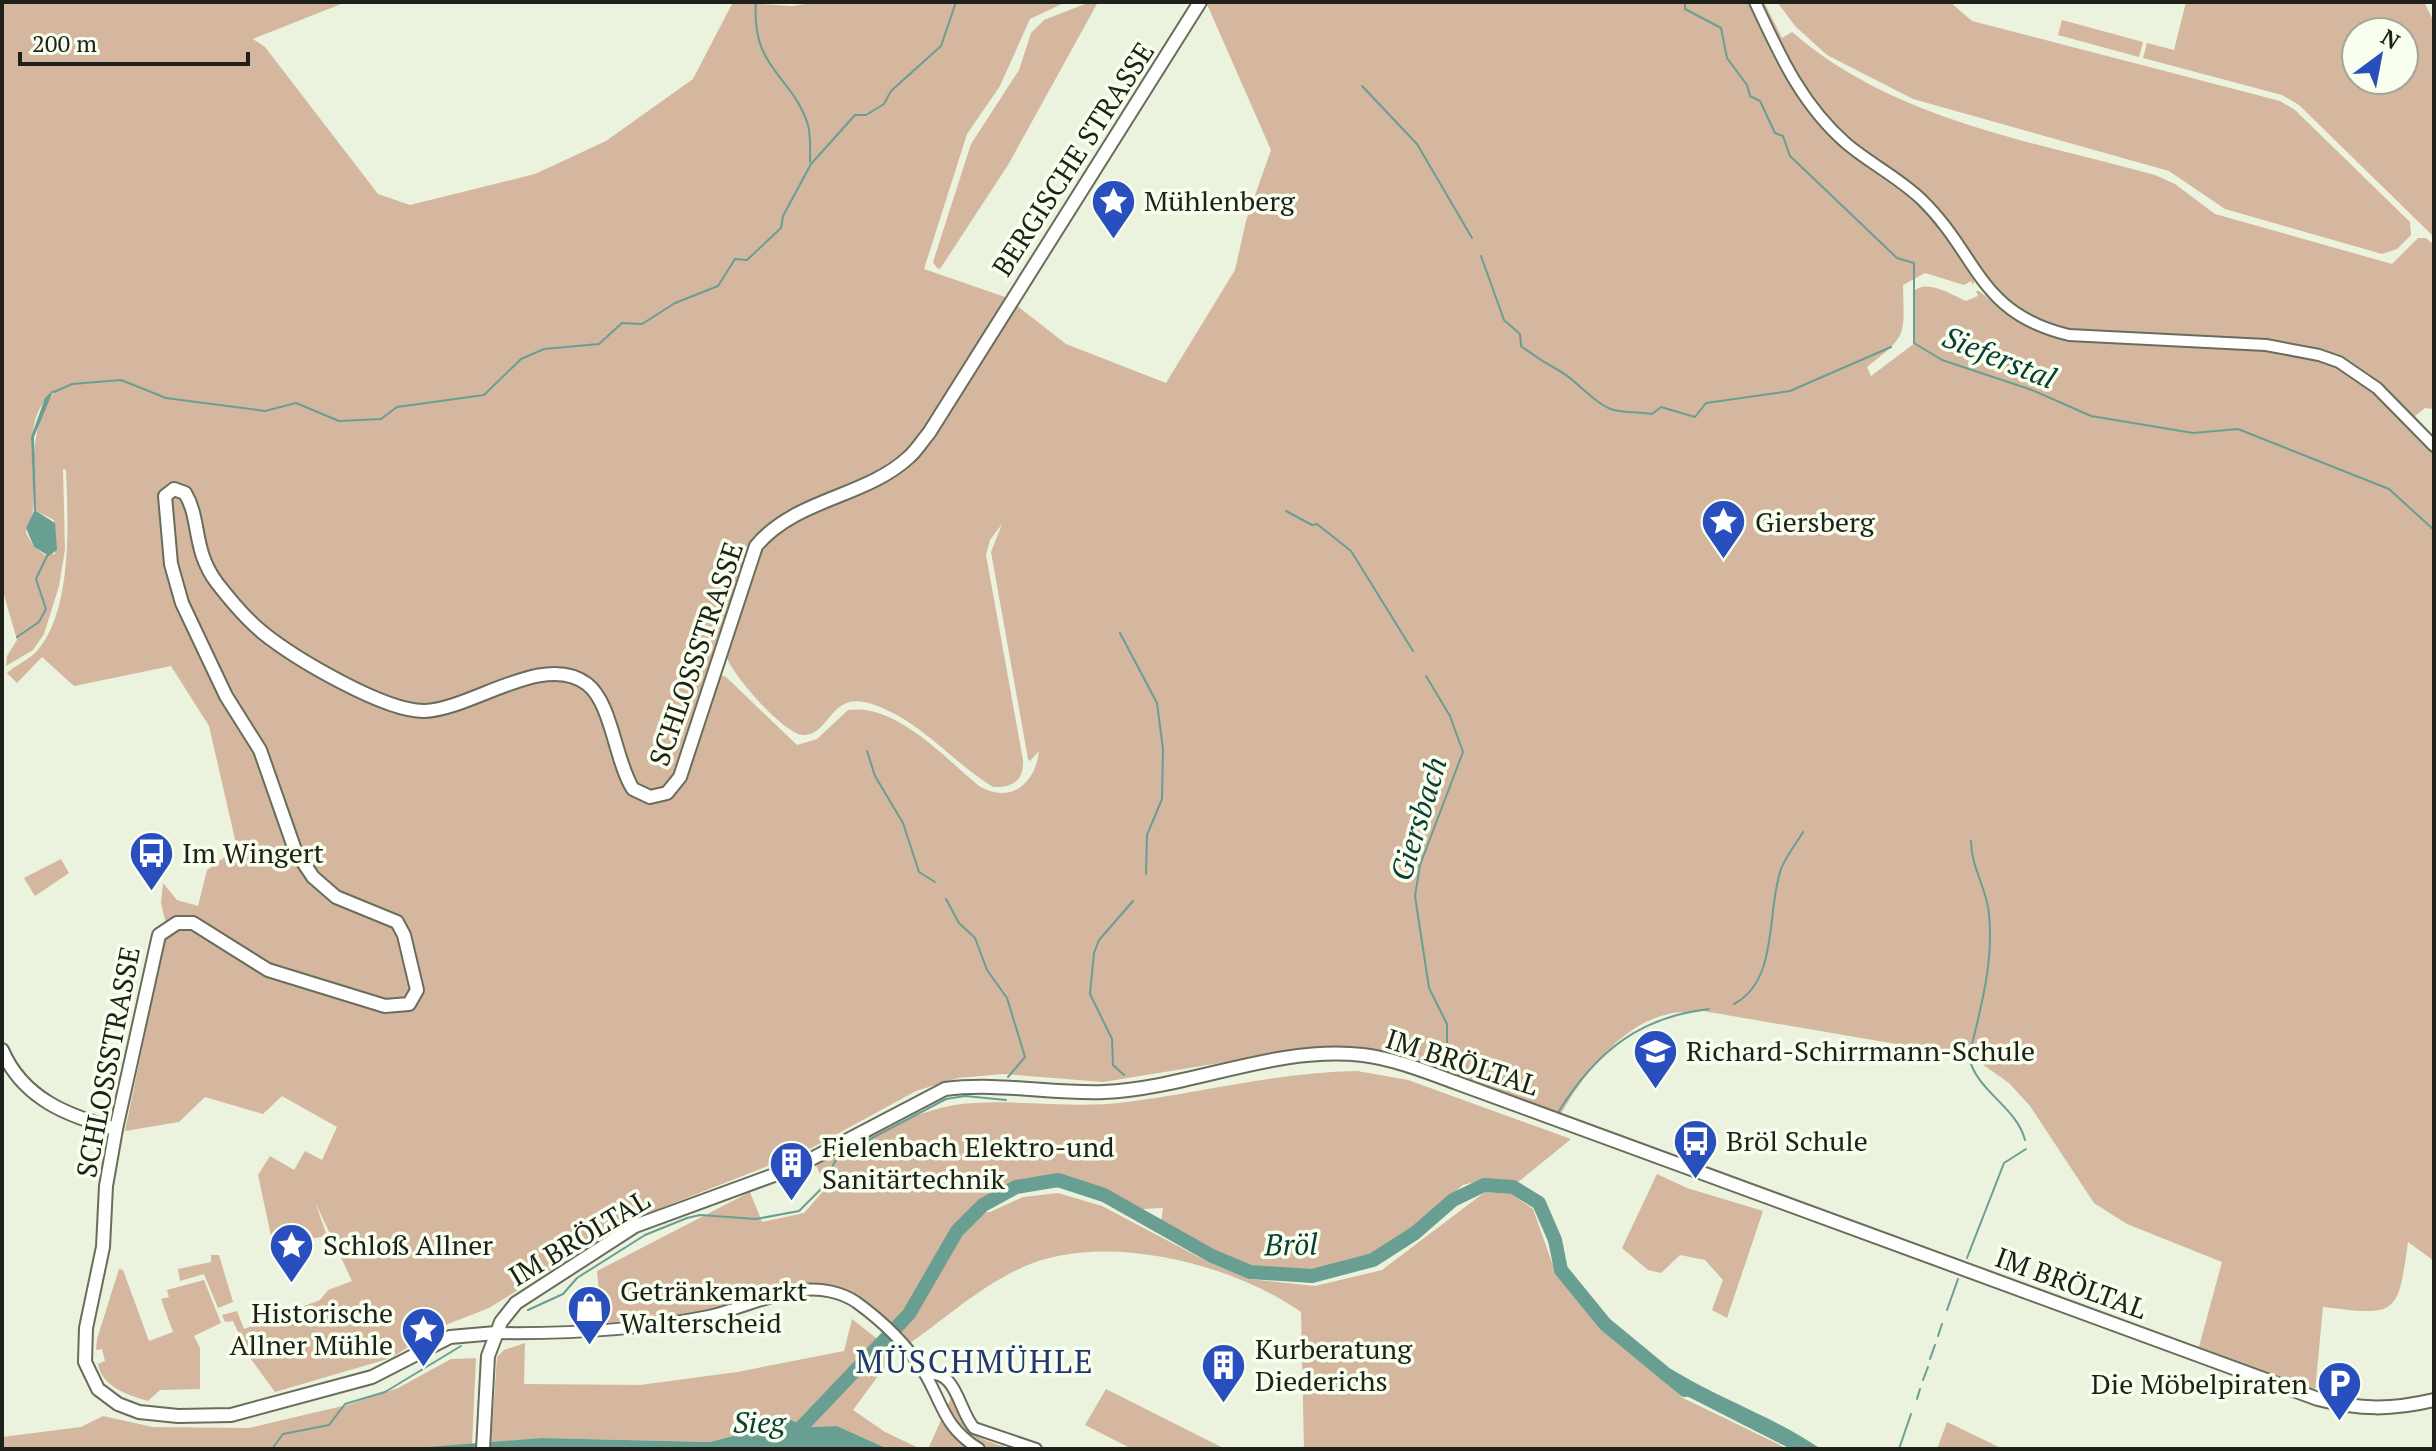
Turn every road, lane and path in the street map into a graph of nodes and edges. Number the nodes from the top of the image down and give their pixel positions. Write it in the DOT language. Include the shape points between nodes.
graph roads {
  1 [pos="1200,2"];
  2 [pos="1755,2"];
  3 [pos="1010,301"];
  4 [pos="2434,446"];
  5 [pos="2,1050"];
  6 [pos="116,1129"];
  7 [pos="496,1333"];
  8 [pos="925,1374"];
  9 [pos="2434,1400"];
  10 [pos="483,1449"];
  11 [pos="979,1449"];
  12 [pos="1036,1449"];
  1 -- 3 [label="main road, BERGISCHE STRASSE"];
  2 -- 4 [label="street" via="1785,68 1816,114 1920,198 1983,284 2013,313 2069,335 2266,345 2319,355 2377,388"];
  3 -- 6 [label="main road, SCHLOSSSTRASSE" via="910,456 873,480 784,520 756,546 680,777 671,791 658,796 633,789 599,699 575,677 532,677 460,704 406,710 379,701 278,644 212,577 200,553 185,493 176,488 166,493 164,518 182,603 226,696 263,757 295,850 313,877 336,897 397,922 417,990 407,1006 380,1004 268,970 193,923 171,925 154,947"];
  5 -- 6 [label="main road" via="38,1097 74,1118"];
  6 -- 7 [label="main road, SCHLOSSSTRASSE" via="103,1247 84,1349 94,1384 118,1404 178,1416 246,1412 372,1377 450,1337"];
  7 -- 8 [label="street" via="562,1334 708,1316 802,1290 843,1295 879,1321"];
  7 -- 9 [label="main road, IM BRÖLTAL" via="516,1303 635,1226 796,1167 945,1089 972,1085 1105,1092 1281,1059 1339,1054 1406,1065 2318,1399 2356,1409 2398,1409"];
  7 -- 10 [label="main road, IM BRÖLTAL" via="485,1381"];
  8 -- 11 [label="street" via="943,1416"];
  8 -- 12 [label="street" via="943,1375 949,1381 974,1428"];
}
